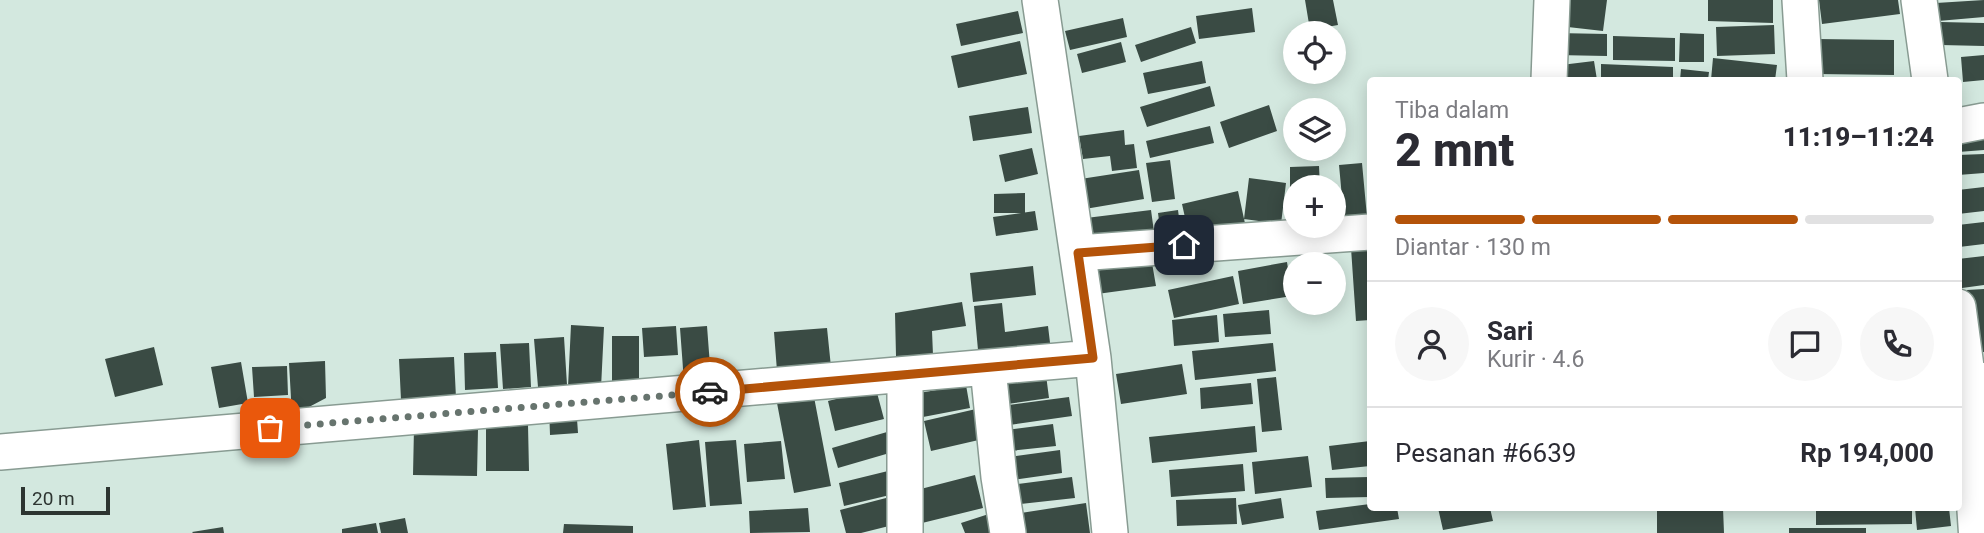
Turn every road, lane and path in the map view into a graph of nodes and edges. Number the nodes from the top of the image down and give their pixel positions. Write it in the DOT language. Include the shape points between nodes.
graph roads {
  1 [pos="1040,0"];
  2 [pos="1552,0"];
  3 [pos="1800,0"];
  4 [pos="1919,0"];
  5 [pos="1549,77"];
  6 [pos="1805,77"];
  7 [pos="1930,77"];
  8 [pos="1984,121"];
  9 [pos="1962,125"];
  10 [pos="1367,232"];
  11 [pos="1078,253"];
  12 [pos="1962,324"];
  13 [pos="1093,358"];
  14 [pos="988,368"];
  15 [pos="905,376"];
  16 [pos="1976,382"];
  17 [pos="0,452"];
  18 [pos="905,533"];
  19 [pos="1008,533"];
  20 [pos="1110,533"];
  21 [pos="1978,533"];
  1 -- 11 [label="street"];
  2 -- 5 [label="street"];
  3 -- 6 [label="street"];
  4 -- 7 [label="street"];
  8 -- 9 [label="street"];
  10 -- 11 [label="street"];
  11 -- 13 [label="street"];
  12 -- 16 [label="street"];
  13 -- 14 [label="street"];
  13 -- 20 [label="street"];
  14 -- 15 [label="street"];
  14 -- 19 [label="street"];
  15 -- 17 [label="street"];
  15 -- 18 [label="street"];
  16 -- 21 [label="street"];
}
